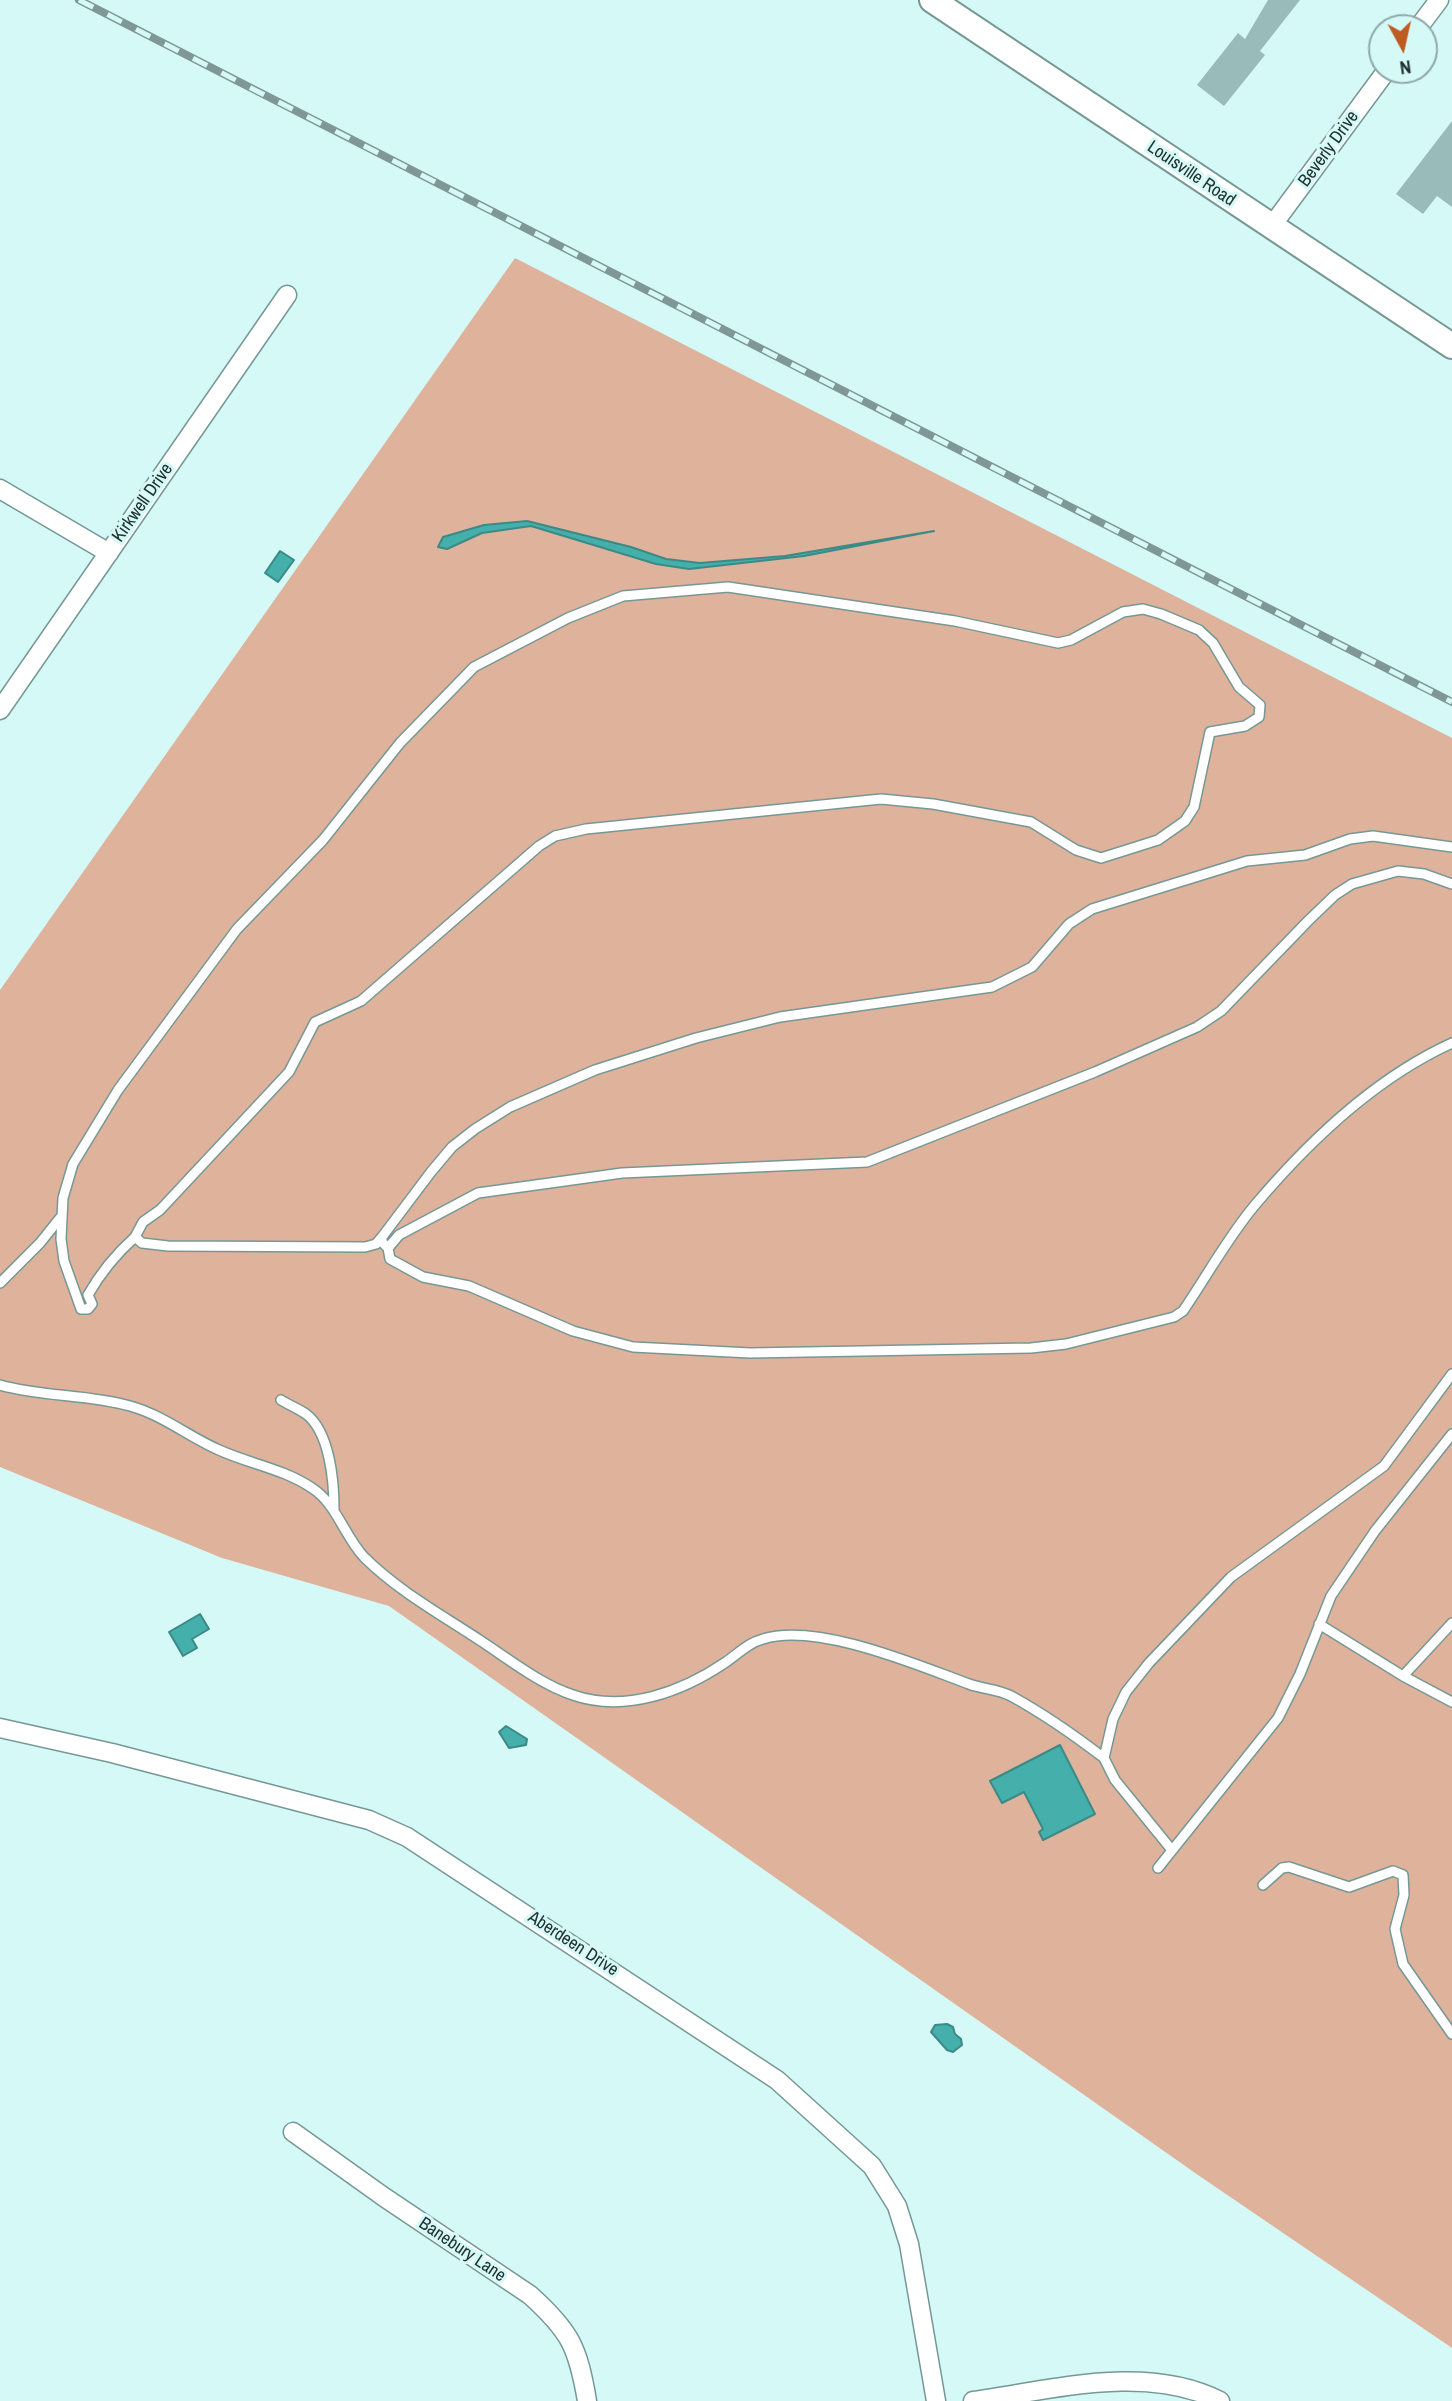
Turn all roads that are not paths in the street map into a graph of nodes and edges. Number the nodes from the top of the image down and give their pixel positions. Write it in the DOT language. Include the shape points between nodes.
graph roads {
  1 [pos="932,0"];
  2 [pos="1377,84"];
  3 [pos="1271,227"];
  4 [pos="287,295"];
  5 [pos="1452,346"];
  6 [pos="0,489"];
  7 [pos="109,553"];
  8 [pos="0,710"];
  9 [pos="1452,847"];
  10 [pos="1452,884"];
  11 [pos="1452,1043"];
  12 [pos="61,1217"];
  13 [pos="135,1237"];
  14 [pos="382,1237"];
  15 [pos="388,1248"];
  16 [pos="0,1283"];
  17 [pos="1452,1374"];
  18 [pos="0,1385"];
  19 [pos="281,1400"];
  20 [pos="1452,1434"];
  21 [pos="334,1511"];
  22 [pos="1452,1623"];
  23 [pos="1319,1624"];
  24 [pos="1403,1676"];
  25 [pos="1452,1702"];
  26 [pos="0,1728"];
  27 [pos="1104,1758"];
  28 [pos="1171,1849"];
  29 [pos="1158,1868"];
  30 [pos="1263,1885"];
  31 [pos="1452,2034"];
  32 [pos="293,2132"];
  33 [pos="587,2401"];
  34 [pos="936,2401"];
  35 [pos="973,2401"];
  36 [pos="1220,2401"];
  1 -- 3 [label="main road, Louisville Road"];
  2 -- 3 [label="street, Beverly Drive"];
  3 -- 5 [label="main road, Louisville Road"];
  4 -- 7 [label="street, Kirkwell Drive"];
  6 -- 7 [label="street"];
  7 -- 8 [label="street, Kirkwell Drive"];
  9 -- 14 [label="lane" via="1373,836 1305,855 1247,861 1093,909 1069,924 1032,967 992,987 780,1017 595,1070 510,1107 475,1129 438,1163"];
  10 -- 15 [label="lane" via="1398,871 1352,884 1308,920 1221,1011 1197,1027 867,1162 622,1173 478,1193 399,1235"];
  11 -- 15 [label="lane" via="1410,1066 1314,1142 1254,1206 1184,1311 1151,1324 1066,1344 750,1353 632,1347 573,1331 469,1286 423,1277 390,1259"];
  12 -- 13 [label="lane" via="64,1261 81,1309 93,1304 88,1295 96,1282"];
  12 -- 13 [label="lane" via="65,1183 73,1164 118,1090 237,929 323,840 400,743 474,667 568,618 623,596 728,587 955,621 1058,643 1124,612 1143,608 1199,630 1213,643 1239,687 1260,705 1259,717 1245,726 1210,732 1195,807 1185,821 1158,840 1115,856 1101,858 1076,850 1031,822 881,799 555,836 361,1001 315,1022 289,1072 160,1210 143,1222"];
  12 -- 16 [label="lane"];
  13 -- 14 [label="lane" via="142,1243 168,1246 365,1247"];
  14 -- 15 [label="lane"];
  17 -- 27 [label="lane" via="1384,1466 1231,1577 1149,1663 1126,1692 1113,1719"];
  18 -- 21 [label="lane" via="129,1406 173,1423 222,1451 294,1477 316,1490"];
  19 -- 21 [label="lane" via="308,1415 315,1425 331,1460"];
  20 -- 23 [label="lane" via="1368,1542 1331,1596"];
  21 -- 27 [label="lane" via="349,1540 384,1574 521,1668 570,1694 601,1703 650,1698 727,1662 747,1644 793,1635 832,1640 913,1662 1008,1694 1056,1720"];
  22 -- 24 [label="lane"];
  23 -- 24 [label="lane"];
  23 -- 28 [label="lane" via="1278,1718"];
  24 -- 25 [label="lane"];
  26 -- 34 [label="street, Aberdeen Drive" via="369,1820 407,1837 777,2080 872,2166 897,2206 909,2244"];
  27 -- 28 [label="lane" via="1115,1780"];
  28 -- 29 [label="lane"];
  30 -- 31 [label="lane" via="1289,1867 1349,1887 1393,1871 1403,1875 1404,1895 1395,1929 1403,1964"];
  32 -- 33 [label="street, Banebury Lane" via="548,2311 569,2333"];
  35 -- 36 [label="street" via="1122,2380 1198,2390"];
}
